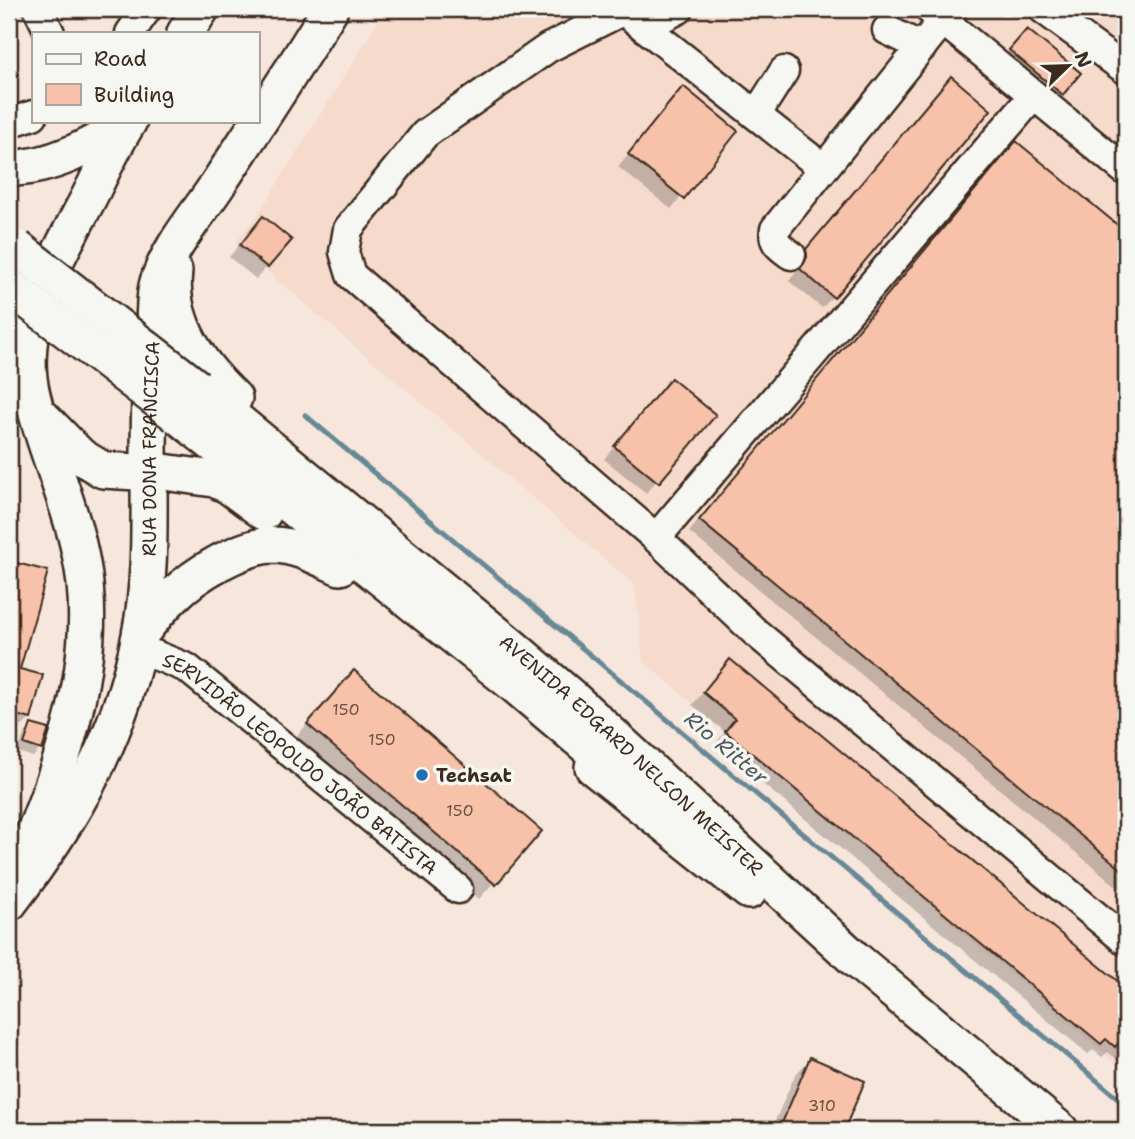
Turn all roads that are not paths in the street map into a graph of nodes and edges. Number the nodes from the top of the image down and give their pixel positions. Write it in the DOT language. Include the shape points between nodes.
graph roads {
  1 [pos="38,9"];
  2 [pos="147,9"];
  3 [pos="330,9"];
  4 [pos="679,9"];
  5 [pos="1043,9"];
  6 [pos="941,13"];
  7 [pos="631,15"];
  8 [pos="887,30"];
  9 [pos="50,32"];
  10 [pos="131,32"];
  11 [pos="922,47"];
  12 [pos="1126,70"];
  13 [pos="784,71"];
  14 [pos="271,79"];
  15 [pos="1033,96"];
  16 [pos="259,100"];
  17 [pos="32,115"];
  18 [pos="756,115"];
  19 [pos="247,122"];
  20 [pos="9,123"];
  21 [pos="128,123"];
  22 [pos="9,168"];
  23 [pos="823,168"];
  24 [pos="1126,172"];
  25 [pos="13,245"];
  26 [pos="177,245"];
  27 [pos="791,255"];
  28 [pos="9,286"];
  29 [pos="9,365"];
  30 [pos="35,404"];
  31 [pos="149,470"];
  32 [pos="656,538"];
  33 [pos="340,567"];
  34 [pos="86,639"];
  35 [pos="138,644"];
  36 [pos="676,794"];
  37 [pos="458,889"];
  38 [pos="755,895"];
  39 [pos="9,897"];
  40 [pos="9,903"];
  41 [pos="1126,941"];
  42 [pos="1031,1130"];
  43 [pos="1060,1130"];
  1 -- 9 [label="street"];
  2 -- 10 [label="street"];
  3 -- 14 [label="main road, RUA DONA FRANCISCA"];
  4 -- 7 [label="street"];
  5 -- 12 [label="street"];
  6 -- 11 [label="street"];
  6 -- 15 [label="street"];
  7 -- 18 [label="street"];
  7 -- 32 [label="street" via="548,48 425,135 348,229 344,252 351,275"];
  8 -- 11 [label="street"];
  11 -- 23 [label="street"];
  13 -- 18 [label="street"];
  14 -- 16 [label="main road, RUA DONA FRANCISCA"];
  15 -- 24 [label="street"];
  15 -- 32 [label="street"];
  17 -- 20 [label="street"];
  18 -- 23 [label="street"];
  19 -- 26 [label="main road, RUA DONA FRANCISCA"];
  21 -- 22 [label="main road" via="96,143 56,159"];
  21 -- 30 [label="main road" via="45,281 28,362"];
  23 -- 27 [label="street" via="775,229 776,243"];
  25 -- 36 [label="main road, AVENIDA EDGARD NELSON MEISTER, bridge" via="196,387 510,645"];
  26 -- 31 [label="main road, RUA DONA FRANCISCA" via="157,284 149,377"];
  26 -- 36 [label="main road" via="172,286 179,320 194,353 220,385 293,450 534,643"];
  28 -- 38 [label="main road, AVENIDA EDGARD NELSON MEISTER, bridge" via="511,682"];
  29 -- 30 [label="main road"];
  30 -- 31 [label="main road" via="80,456 103,470"];
  30 -- 34 [label="main road" via="79,544"];
  31 -- 33 [label="main road" via="229,486"];
  31 -- 35 [label="main road, RUA DONA FRANCISCA" via="149,555"];
  32 -- 41 [label="street" via="755,632"];
  33 -- 35 [label="main road" via="300,550 273,545 238,553 174,595"];
  33 -- 38 [label="main road"];
  34 -- 35 [label="main road" via="118,657"];
  34 -- 39 [label="main road" via="67,740"];
  35 -- 37 [label="street, SERVIDÃO LEOPOLDO JOÃO BATISTA" via="187,668"];
  35 -- 40 [label="main road, RUA DONA FRANCISCA" via="122,707 93,774 44,858"];
  36 -- 43 [label="main road, AVENIDA EDGARD NELSON MEISTER" via="856,960"];
  38 -- 42 [label="main road, AVENIDA EDGARD NELSON MEISTER"];
}
